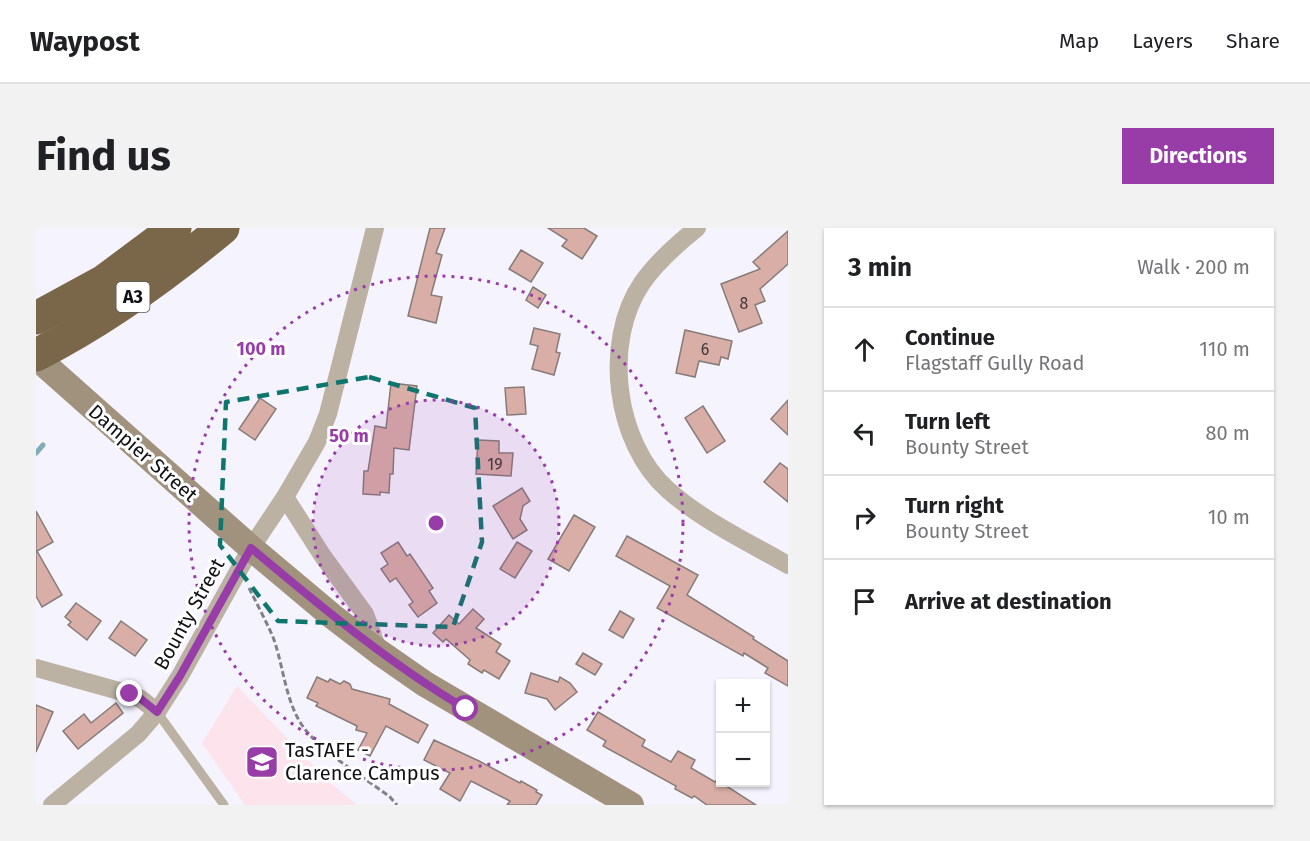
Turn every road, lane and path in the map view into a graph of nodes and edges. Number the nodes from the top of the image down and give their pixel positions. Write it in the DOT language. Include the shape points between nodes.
graph roads {
  1 [pos="175,228"];
  2 [pos="222,228"];
  3 [pos="375,228"];
  4 [pos="696,228"];
  5 [pos="36,318"];
  6 [pos="36,356"];
  7 [pos="285,498"];
  8 [pos="251,548"];
  9 [pos="788,566"];
  10 [pos="248,586"];
  11 [pos="379,652"];
  12 [pos="36,668"];
  13 [pos="157,712"];
  14 [pos="52,805"];
  15 [pos="224,805"];
  16 [pos="397,805"];
  17 [pos="631,805"];
  1 -- 5 [label="highway, A3" via="104,281"];
  2 -- 6 [label="highway, A3" via="173,269 78,334"];
  3 -- 7 [label="street, Bounty Street" via="328,414"];
  4 -- 9 [label="street" via="642,284 630,306 620,353 623,408 640,455 667,489 710,520"];
  6 -- 8 [label="street, Dampier Street"];
  7 -- 8 [label="street, Bounty Street"];
  7 -- 11 [label="street" via="365,614"];
  8 -- 11 [label="street, Dampier Street"];
  8 -- 13 [label="street, Bounty Street"];
  10 -- 16 [label="path" via="273,638 293,705 305,730"];
  11 -- 17 [label="street, Dampier Street" via="424,684"];
  12 -- 13 [label="street" via="130,694"];
  13 -- 14 [label="street, Bounty Street" via="138,734"];
  13 -- 15 [label="lane"];
}
